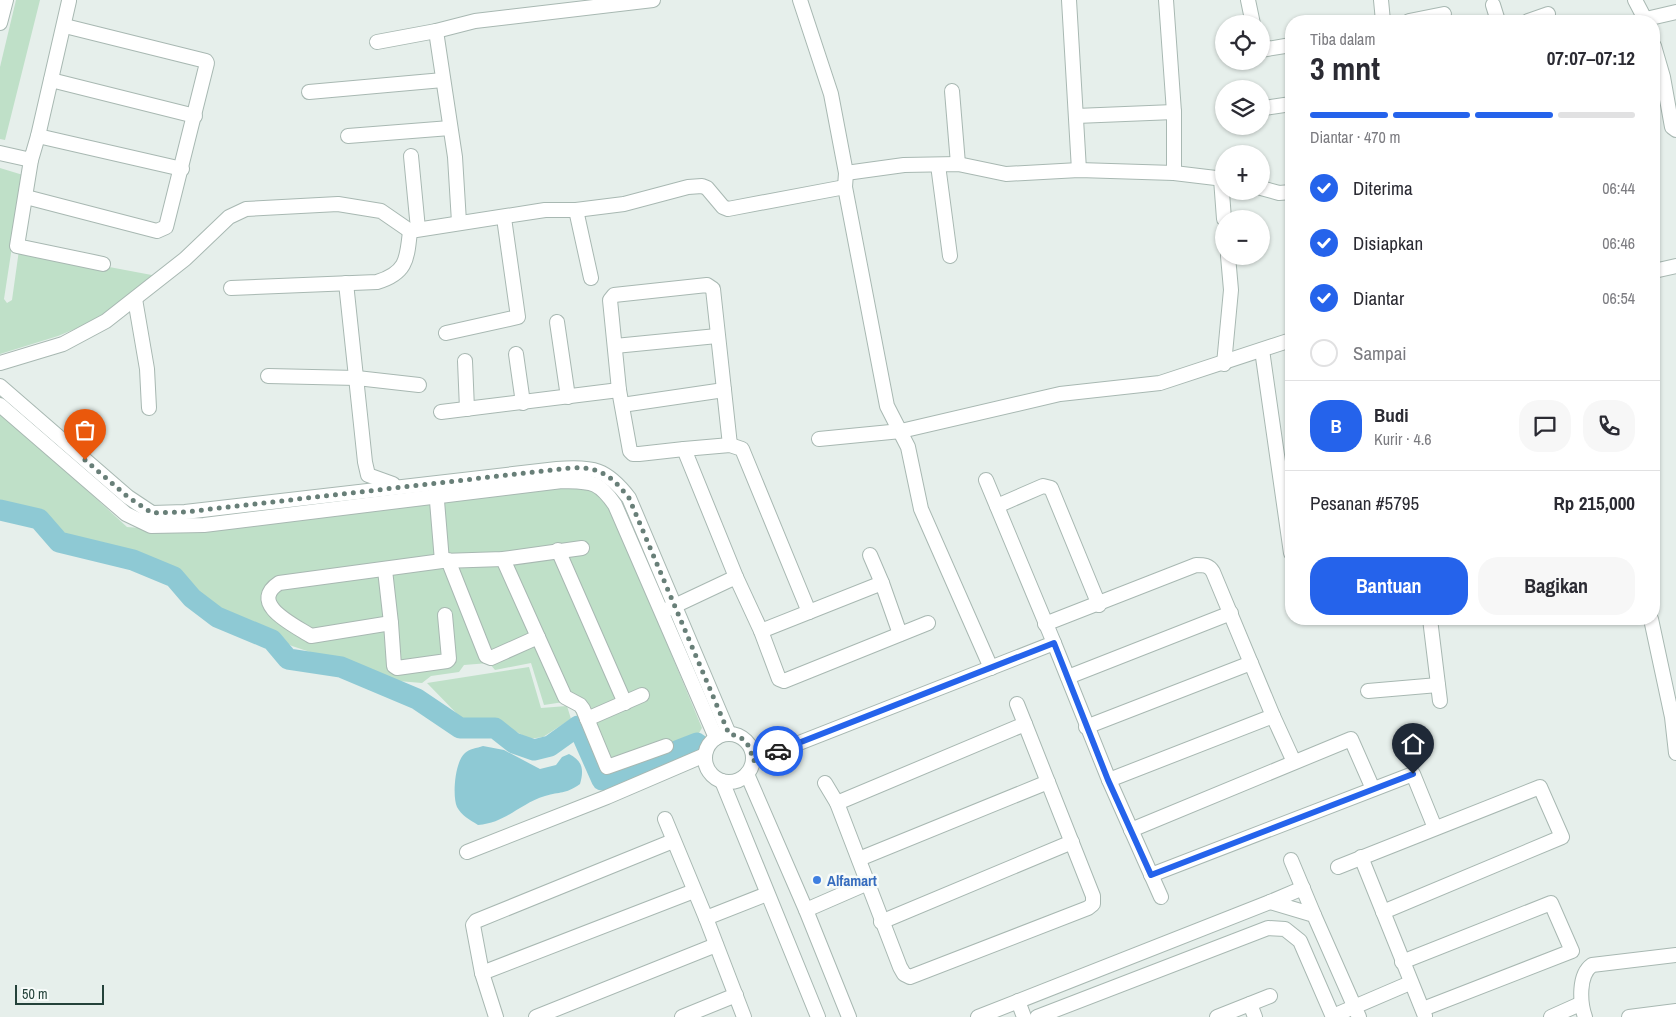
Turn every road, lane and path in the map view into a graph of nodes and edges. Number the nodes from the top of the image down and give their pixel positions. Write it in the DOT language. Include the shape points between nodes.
graph roads {
  1 [pos="6,0"];
  2 [pos="530,0"];
  3 [pos="653,0"];
  4 [pos="800,0"];
  5 [pos="1069,0"];
  6 [pos="1166,0"];
  7 [pos="1248,0"];
  8 [pos="1381,0"];
  9 [pos="1635,0"];
  10 [pos="69,1"];
  11 [pos="1493,4"];
  12 [pos="1676,12"];
  13 [pos="533,14"];
  14 [pos="1444,14"];
  15 [pos="1548,14"];
  16 [pos="1251,15"];
  17 [pos="1382,15"];
  18 [pos="1439,15"];
  19 [pos="1496,15"];
  20 [pos="1545,15"];
  21 [pos="1643,15"];
  22 [pos="1660,16"];
  23 [pos="0,23"];
  24 [pos="65,26"];
  25 [pos="436,31"];
  26 [pos="377,42"];
  27 [pos="1285,46"];
  28 [pos="1270,48"];
  29 [pos="1660,57"];
  30 [pos="1670,76"];
  31 [pos="51,80"];
  32 [pos="442,80"];
  33 [pos="952,91"];
  34 [pos="309,92"];
  35 [pos="1285,105"];
  36 [pos="1270,107"];
  37 [pos="1174,112"];
  38 [pos="194,116"];
  39 [pos="1076,116"];
  40 [pos="450,128"];
  41 [pos="1676,130"];
  42 [pos="38,136"];
  43 [pos="348,136"];
  44 [pos="0,153"];
  45 [pos="411,156"];
  46 [pos="31,160"];
  47 [pos="958,164"];
  48 [pos="938,165"];
  49 [pos="182,169"];
  50 [pos="1079,170"];
  51 [pos="1174,173"];
  52 [pos="1215,178"];
  53 [pos="846,180"];
  54 [pos="1270,190"];
  55 [pos="1285,192"];
  56 [pos="26,197"];
  57 [pos="576,210"];
  58 [pos="504,218"];
  59 [pos="458,222"];
  60 [pos="414,230"];
  61 [pos="950,256"];
  62 [pos="103,264"];
  63 [pos="1229,265"];
  64 [pos="1676,266"];
  65 [pos="1660,270"];
  66 [pos="591,278"];
  67 [pos="346,283"];
  68 [pos="231,288"];
  69 [pos="135,299"];
  70 [pos="557,322"];
  71 [pos="446,333"];
  72 [pos="717,336"];
  73 [pos="1285,342"];
  74 [pos="615,346"];
  75 [pos="1262,350"];
  76 [pos="516,354"];
  77 [pos="464,361"];
  78 [pos="0,363"];
  79 [pos="1224,364"];
  80 [pos="268,376"];
  81 [pos="357,378"];
  82 [pos="419,385"];
  83 [pos="0,386"];
  84 [pos="619,390"];
  85 [pos="724,390"];
  86 [pos="568,397"];
  87 [pos="523,403"];
  88 [pos="0,405"];
  89 [pos="622,405"];
  90 [pos="149,408"];
  91 [pos="467,409"];
  92 [pos="442,412"];
  93 [pos="901,432"];
  94 [pos="819,439"];
  95 [pos="730,445"];
  96 [pos="684,449"];
  97 [pos="1285,470"];
  98 [pos="986,480"];
  99 [pos="404,486"];
  100 [pos="436,490"];
  101 [pos="997,506"];
  102 [pos="185,512"];
  103 [pos="187,527"];
  104 [pos="582,548"];
  105 [pos="558,550"];
  106 [pos="870,555"];
  107 [pos="503,559"];
  108 [pos="445,560"];
  109 [pos="385,570"];
  110 [pos="736,577"];
  111 [pos="882,583"];
  112 [pos="676,605"];
  113 [pos="1099,605"];
  114 [pos="662,612"];
  115 [pos="809,612"];
  116 [pos="1231,613"];
  117 [pos="445,615"];
  118 [pos="391,623"];
  119 [pos="928,623"];
  120 [pos="1045,624"];
  121 [pos="1431,625"];
  122 [pos="1652,625"];
  123 [pos="761,631"];
  124 [pos="900,634"];
  125 [pos="538,637"];
  126 [pos="1054,643"];
  127 [pos="1251,663"];
  128 [pos="991,668"];
  129 [pos="1068,677"];
  130 [pos="1438,685"];
  131 [pos="1368,691"];
  132 [pos="642,695"];
  133 [pos="1440,702"];
  134 [pos="625,703"];
  135 [pos="1017,704"];
  136 [pos="1273,716"];
  137 [pos="587,719"];
  138 [pos="1025,724"];
  139 [pos="1086,727"];
  140 [pos="722,736"];
  141 [pos="666,746"];
  142 [pos="1676,753"];
  143 [pos="706,755"];
  144 [pos="1294,762"];
  145 [pos="750,767"];
  146 [pos="1108,780"];
  147 [pos="722,781"];
  148 [pos="1048,782"];
  149 [pos="825,783"];
  150 [pos="1373,789"];
  151 [pos="836,803"];
  152 [pos="665,819"];
  153 [pos="1436,828"];
  154 [pos="1131,830"];
  155 [pos="673,841"];
  156 [pos="1072,842"];
  157 [pos="467,852"];
  158 [pos="1361,857"];
  159 [pos="859,860"];
  160 [pos="1291,860"];
  161 [pos="1338,867"];
  162 [pos="1151,875"];
  163 [pos="868,883"];
  164 [pos="1303,888"];
  165 [pos="694,891"];
  166 [pos="767,894"];
  167 [pos="1161,897"];
  168 [pos="1270,902"];
  169 [pos="806,910"];
  170 [pos="1383,912"];
  171 [pos="1314,915"];
  172 [pos="706,918"];
  173 [pos="881,922"];
  174 [pos="716,945"];
  175 [pos="1676,955"];
  176 [pos="1402,962"];
  177 [pos="482,973"];
  178 [pos="1410,983"];
  179 [pos="736,995"];
  180 [pos="1270,996"];
  181 [pos="1250,1004"];
  182 [pos="1582,1010"];
  183 [pos="1676,1010"];
  184 [pos="1024,1011"];
  185 [pos="1424,1013"];
  186 [pos="1345,1014"];
  187 [pos="496,1017"];
  188 [pos="536,1017"];
  189 [pos="682,1017"];
  190 [pos="744,1017"];
  191 [pos="818,1017"];
  192 [pos="849,1017"];
  193 [pos="978,1017"];
  194 [pos="1217,1017"];
  195 [pos="1255,1017"];
  196 [pos="1551,1017"];
  197 [pos="1629,1017"];
  1 -- 23 [label="street"];
  2 -- 13 [label="street"];
  3 -- 13 [label="street"];
  4 -- 53 [label="street" via="831,94"];
  5 -- 39 [label="street"];
  6 -- 37 [label="street"];
  7 -- 16 [label="street"];
  8 -- 17 [label="street"];
  9 -- 21 [label="street"];
  10 -- 24 [label="street"];
  11 -- 19 [label="street"];
  12 -- 22 [label="street"];
  13 -- 25 [label="street" via="475,21"];
  14 -- 18 [label="street"];
  15 -- 20 [label="street"];
  24 -- 31 [label="street"];
  24 -- 38 [label="street" via="206,61"];
  25 -- 26 [label="street"];
  25 -- 32 [label="street"];
  27 -- 28 [label="street"];
  29 -- 30 [label="street"];
  30 -- 41 [label="street" via="1672,127"];
  31 -- 38 [label="street"];
  31 -- 42 [label="street"];
  32 -- 34 [label="street"];
  32 -- 40 [label="street"];
  33 -- 47 [label="street"];
  35 -- 36 [label="street"];
  37 -- 39 [label="street"];
  37 -- 51 [label="street"];
  38 -- 49 [label="street"];
  39 -- 50 [label="street"];
  40 -- 43 [label="street"];
  40 -- 59 [label="street"];
  42 -- 46 [label="street"];
  42 -- 49 [label="street"];
  44 -- 46 [label="street"];
  45 -- 60 [label="street"];
  46 -- 56 [label="street"];
  47 -- 48 [label="street"];
  47 -- 50 [label="street" via="1006,174"];
  48 -- 53 [label="street" via="904,165"];
  48 -- 61 [label="street"];
  49 -- 56 [label="street" via="166,227 157,231"];
  50 -- 51 [label="street"];
  51 -- 52 [label="street"];
  53 -- 57 [label="street" via="728,209 702,186 624,204"];
  53 -- 93 [label="street" via="887,406"];
  54 -- 55 [label="street"];
  56 -- 62 [label="street" via="17,246"];
  57 -- 58 [label="street" via="545,210"];
  57 -- 66 [label="street"];
  58 -- 59 [label="street"];
  58 -- 71 [label="street" via="518,317"];
  59 -- 60 [label="street"];
  60 -- 67 [label="street" via="399,272 377,282"];
  60 -- 69 [label="street" via="381,211 338,204 246,209 229,217"];
  63 -- 79 [label="street" via="1230,290"];
  64 -- 65 [label="street"];
  67 -- 68 [label="street"];
  67 -- 81 [label="street"];
  69 -- 78 [label="street" via="84,335"];
  69 -- 90 [label="street" via="147,369"];
  70 -- 86 [label="street"];
  72 -- 74 [label="street"];
  72 -- 74 [label="street" via="714,292 707,285 614,295 610,300"];
  72 -- 85 [label="street"];
  73 -- 75 [label="street"];
  74 -- 84 [label="street"];
  75 -- 79 [label="street"];
  75 -- 97 [label="street"];
  76 -- 87 [label="street"];
  77 -- 91 [label="street"];
  79 -- 93 [label="street" via="1160,383 1060,394"];
  80 -- 81 [label="street"];
  81 -- 82 [label="street"];
  81 -- 99 [label="street" via="368,475"];
  83 -- 102 [label="street" via="128,497 152,513"];
  84 -- 86 [label="street"];
  84 -- 89 [label="street"];
  85 -- 89 [label="street"];
  85 -- 95 [label="street"];
  86 -- 87 [label="street"];
  87 -- 91 [label="street"];
  88 -- 103 [label="street" via="126,514 151,526"];
  89 -- 96 [label="street" via="633,454"];
  91 -- 92 [label="street"];
  93 -- 94 [label="street"];
  93 -- 128 [label="street" via="908,447 921,509"];
  95 -- 96 [label="street"];
  95 -- 115 [label="street" via="742,449"];
  96 -- 110 [label="street"];
  98 -- 101 [label="street"];
  99 -- 100 [label="street"];
  99 -- 102 [label="street"];
  100 -- 103 [label="street"];
  100 -- 108 [label="street"];
  100 -- 112 [label="street" via="580,467 609,475 629,498"];
  100 -- 114 [label="street" via="562,481 598,484 614,505"];
  101 -- 113 [label="street" via="1043,486 1051,488"];
  101 -- 120 [label="street"];
  102 -- 103 [label="street"];
  104 -- 105 [label="street"];
  105 -- 107 [label="street"];
  105 -- 134 [label="street"];
  106 -- 111 [label="street"];
  107 -- 108 [label="street"];
  107 -- 125 [label="street"];
  108 -- 109 [label="street"];
  108 -- 125 [label="street" via="486,656 498,656"];
  109 -- 118 [label="street"];
  109 -- 118 [label="street" via="279,582 269,599 275,613 312,636"];
  110 -- 112 [label="street"];
  110 -- 123 [label="street"];
  111 -- 115 [label="street"];
  111 -- 124 [label="street"];
  112 -- 114 [label="street"];
  112 -- 140 [label="street"];
  113 -- 116 [label="street" via="1205,565 1213,572"];
  113 -- 120 [label="street"];
  114 -- 140 [label="street"];
  115 -- 123 [label="street"];
  116 -- 127 [label="street"];
  116 -- 129 [label="street"];
  117 -- 118 [label="street" via="449,659 445,662 396,667"];
  119 -- 124 [label="street"];
  120 -- 126 [label="street"];
  121 -- 130 [label="street"];
  122 -- 142 [label="street" via="1672,717"];
  123 -- 124 [label="street" via="779,679 784,682"];
  125 -- 137 [label="street" via="564,698 580,705"];
  126 -- 128 [label="street"];
  126 -- 129 [label="street"];
  127 -- 136 [label="street"];
  127 -- 139 [label="street"];
  128 -- 145 [label="street"];
  129 -- 139 [label="street"];
  130 -- 131 [label="street"];
  130 -- 133 [label="street"];
  132 -- 134 [label="street"];
  134 -- 137 [label="street"];
  135 -- 138 [label="street"];
  136 -- 144 [label="street"];
  136 -- 146 [label="street"];
  137 -- 141 [label="street" via="607,767"];
  138 -- 148 [label="street"];
  138 -- 151 [label="street"];
  139 -- 146 [label="street"];
  140 -- 143 [label="street" via="707,749"];
  140 -- 145 [label="street" via="742,738 747,742 751,748"];
  143 -- 147 [label="street" via="707,768"];
  143 -- 157 [label="street"];
  144 -- 150 [label="street" via="1352,739"];
  144 -- 154 [label="street"];
  145 -- 147 [label="street" via="736,781"];
  145 -- 169 [label="street"];
  146 -- 154 [label="street"];
  147 -- 166 [label="street"];
  148 -- 156 [label="street"];
  148 -- 159 [label="street"];
  149 -- 151 [label="street"];
  150 -- 153 [label="street" via="1413,774"];
  150 -- 162 [label="street"];
  151 -- 159 [label="street"];
  152 -- 155 [label="street"];
  153 -- 158 [label="street"];
  153 -- 170 [label="street" via="1540,787 1562,837"];
  154 -- 162 [label="street"];
  155 -- 165 [label="street"];
  155 -- 177 [label="street" via="476,921 473,925"];
  156 -- 173 [label="street"];
  156 -- 173 [label="street" via="1093,896 1093,904 1088,908 910,977 900,967"];
  158 -- 161 [label="street"];
  158 -- 170 [label="street"];
  159 -- 163 [label="street"];
  160 -- 164 [label="street"];
  162 -- 167 [label="street"];
  163 -- 169 [label="street"];
  163 -- 173 [label="street"];
  164 -- 168 [label="street"];
  164 -- 171 [label="street"];
  165 -- 172 [label="street"];
  165 -- 177 [label="street"];
  166 -- 172 [label="street"];
  166 -- 191 [label="street"];
  168 -- 171 [label="street"];
  168 -- 184 [label="street"];
  169 -- 192 [label="street"];
  170 -- 176 [label="street"];
  171 -- 186 [label="street"];
  172 -- 174 [label="street"];
  174 -- 179 [label="street"];
  174 -- 188 [label="street"];
  175 -- 182 [label="street" via="1592,965 1584,975"];
  176 -- 178 [label="street"];
  176 -- 185 [label="street" via="1551,903 1572,951"];
  177 -- 187 [label="street"];
  178 -- 185 [label="street"];
  178 -- 186 [label="street"];
  179 -- 189 [label="street"];
  179 -- 190 [label="street"];
  180 -- 181 [label="street"];
  181 -- 194 [label="street"];
  181 -- 195 [label="street"];
  182 -- 196 [label="street"];
  183 -- 197 [label="street"];
  184 -- 186 [label="street" via="1268,928 1285,929 1300,941"];
  184 -- 193 [label="street"];
}
